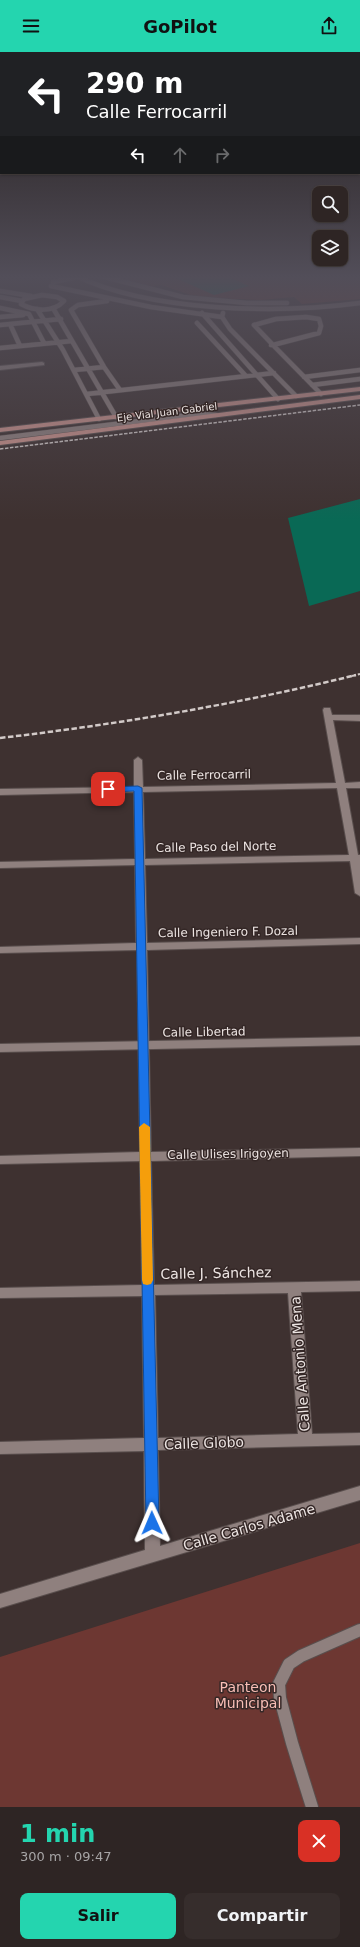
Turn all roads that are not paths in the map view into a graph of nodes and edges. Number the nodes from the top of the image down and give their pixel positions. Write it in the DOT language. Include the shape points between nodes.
graph roads {
  1 [pos="67,357"];
  2 [pos="82,357"];
  3 [pos="98,357"];
  4 [pos="228,357"];
  5 [pos="241,357"];
  6 [pos="258,357"];
  7 [pos="283,357"];
  8 [pos="42,364"];
  9 [pos="104,367"];
  10 [pos="0,368"];
  11 [pos="89,369"];
  12 [pos="74,370"];
  13 [pos="360,370"];
  14 [pos="274,373"];
  15 [pos="258,375"];
  16 [pos="246,376"];
  17 [pos="304,377"];
  18 [pos="360,379"];
  19 [pos="312,385"];
  20 [pos="360,389"];
  21 [pos="120,390"];
  22 [pos="102,393"];
  23 [pos="87,394"];
  24 [pos="321,394"];
  25 [pos="296,396"];
  26 [pos="278,399"];
  27 [pos="360,399"];
  28 [pos="215,406"];
  29 [pos="218,415"];
  30 [pos="116,417"];
  31 [pos="99,419"];
  32 [pos="0,430"];
  33 [pos="0,434"];
  34 [pos="0,438"];
  35 [pos="0,443"];
  36 [pos="360,718"];
  37 [pos="138,760"];
  38 [pos="340,785"];
  39 [pos="360,785"];
  40 [pos="138,788"];
  41 [pos="0,792"];
  42 [pos="357,858"];
  43 [pos="140,861"];
  44 [pos="0,865"];
  45 [pos="360,893"];
  46 [pos="360,941"];
  47 [pos="141,947"];
  48 [pos="0,950"];
  49 [pos="360,1041"];
  50 [pos="143,1046"];
  51 [pos="0,1048"];
  52 [pos="360,1152"];
  53 [pos="145,1156"];
  54 [pos="0,1160"];
  55 [pos="360,1286"];
  56 [pos="294,1288"];
  57 [pos="148,1290"];
  58 [pos="0,1293"];
  59 [pos="360,1439"];
  60 [pos="305,1440"];
  61 [pos="150,1444"];
  62 [pos="0,1448"];
  63 [pos="360,1494"];
  64 [pos="153,1554"];
  65 [pos="0,1601"];
  66 [pos="360,1630"];
  67 [pos="312,1807"];
  1 -- 12 [label="lane"];
  2 -- 11 [label="lane"];
  3 -- 9 [label="lane"];
  4 -- 16 [label="lane"];
  5 -- 15 [label="lane"];
  6 -- 14 [label="lane"];
  7 -- 17 [label="lane"];
  8 -- 10 [label="street"];
  9 -- 11 [label="lane"];
  9 -- 21 [label="lane"];
  11 -- 12 [label="lane"];
  11 -- 22 [label="lane"];
  12 -- 23 [label="lane"];
  13 -- 17 [label="lane"];
  14 -- 15 [label="lane"];
  14 -- 25 [label="lane"];
  15 -- 16 [label="lane"];
  15 -- 26 [label="lane"];
  16 -- 21 [label="lane"];
  17 -- 19 [label="lane"];
  18 -- 19 [label="lane"];
  19 -- 24 [label="lane"];
  20 -- 24 [label="main road, Eje Vial Juan Gabriel"];
  21 -- 22 [label="lane"];
  22 -- 23 [label="lane"];
  22 -- 30 [label="lane"];
  23 -- 31 [label="lane"];
  24 -- 25 [label="main road, Eje Vial Juan Gabriel"];
  25 -- 26 [label="main road, Eje Vial Juan Gabriel"];
  26 -- 28 [label="main road, Eje Vial Juan Gabriel"];
  27 -- 29 [label="main road, Eje Vial Juan Gabriel"];
  28 -- 30 [label="main road, Eje Vial Juan Gabriel"];
  28 -- 33 [label="lane" via="203,410"];
  29 -- 34 [label="lane" via="197,414"];
  29 -- 35 [label="main road, Eje Vial Juan Gabriel"];
  30 -- 31 [label="main road, Eje Vial Juan Gabriel"];
  31 -- 32 [label="main road, Eje Vial Juan Gabriel"];
  36 -- 38 [label="street" via="328,714"];
  37 -- 40 [label="street"];
  38 -- 39 [label="street, Calle Ferrocarril"];
  38 -- 40 [label="street, Calle Ferrocarril"];
  38 -- 42 [label="street"];
  40 -- 41 [label="street, Calle Ferrocarril"];
  40 -- 43 [label="street"];
  42 -- 43 [label="street, Calle Paso del Norte"];
  42 -- 45 [label="street"];
  43 -- 44 [label="street, Calle Paso del Norte"];
  43 -- 47 [label="street"];
  46 -- 47 [label="street, Calle Ingeniero F. Dozal"];
  47 -- 48 [label="street, Calle Ingeniero F. Dozal"];
  47 -- 50 [label="street"];
  49 -- 50 [label="street, Calle Libertad"];
  50 -- 51 [label="street, Calle Libertad"];
  50 -- 53 [label="street"];
  52 -- 53 [label="street, Calle Ulises Irigoyen"];
  53 -- 54 [label="street, Calle Ulises Irigoyen"];
  53 -- 57 [label="street"];
  55 -- 56 [label="street, Calle J. Sánchez"];
  56 -- 57 [label="street, Calle J. Sánchez"];
  56 -- 60 [label="street, Calle Antonio Mena"];
  57 -- 58 [label="street, Calle J. Sánchez"];
  57 -- 61 [label="street"];
  59 -- 60 [label="street, Calle Globo"];
  60 -- 61 [label="street, Calle Globo"];
  61 -- 62 [label="street, Calle Globo"];
  61 -- 64 [label="street"];
  63 -- 64 [label="street, Calle Carlos Adame"];
  64 -- 65 [label="street, Calle Carlos Adame"];
  66 -- 67 [label="lane" via="301,1656 289,1664 279,1684 282,1706"];
}
